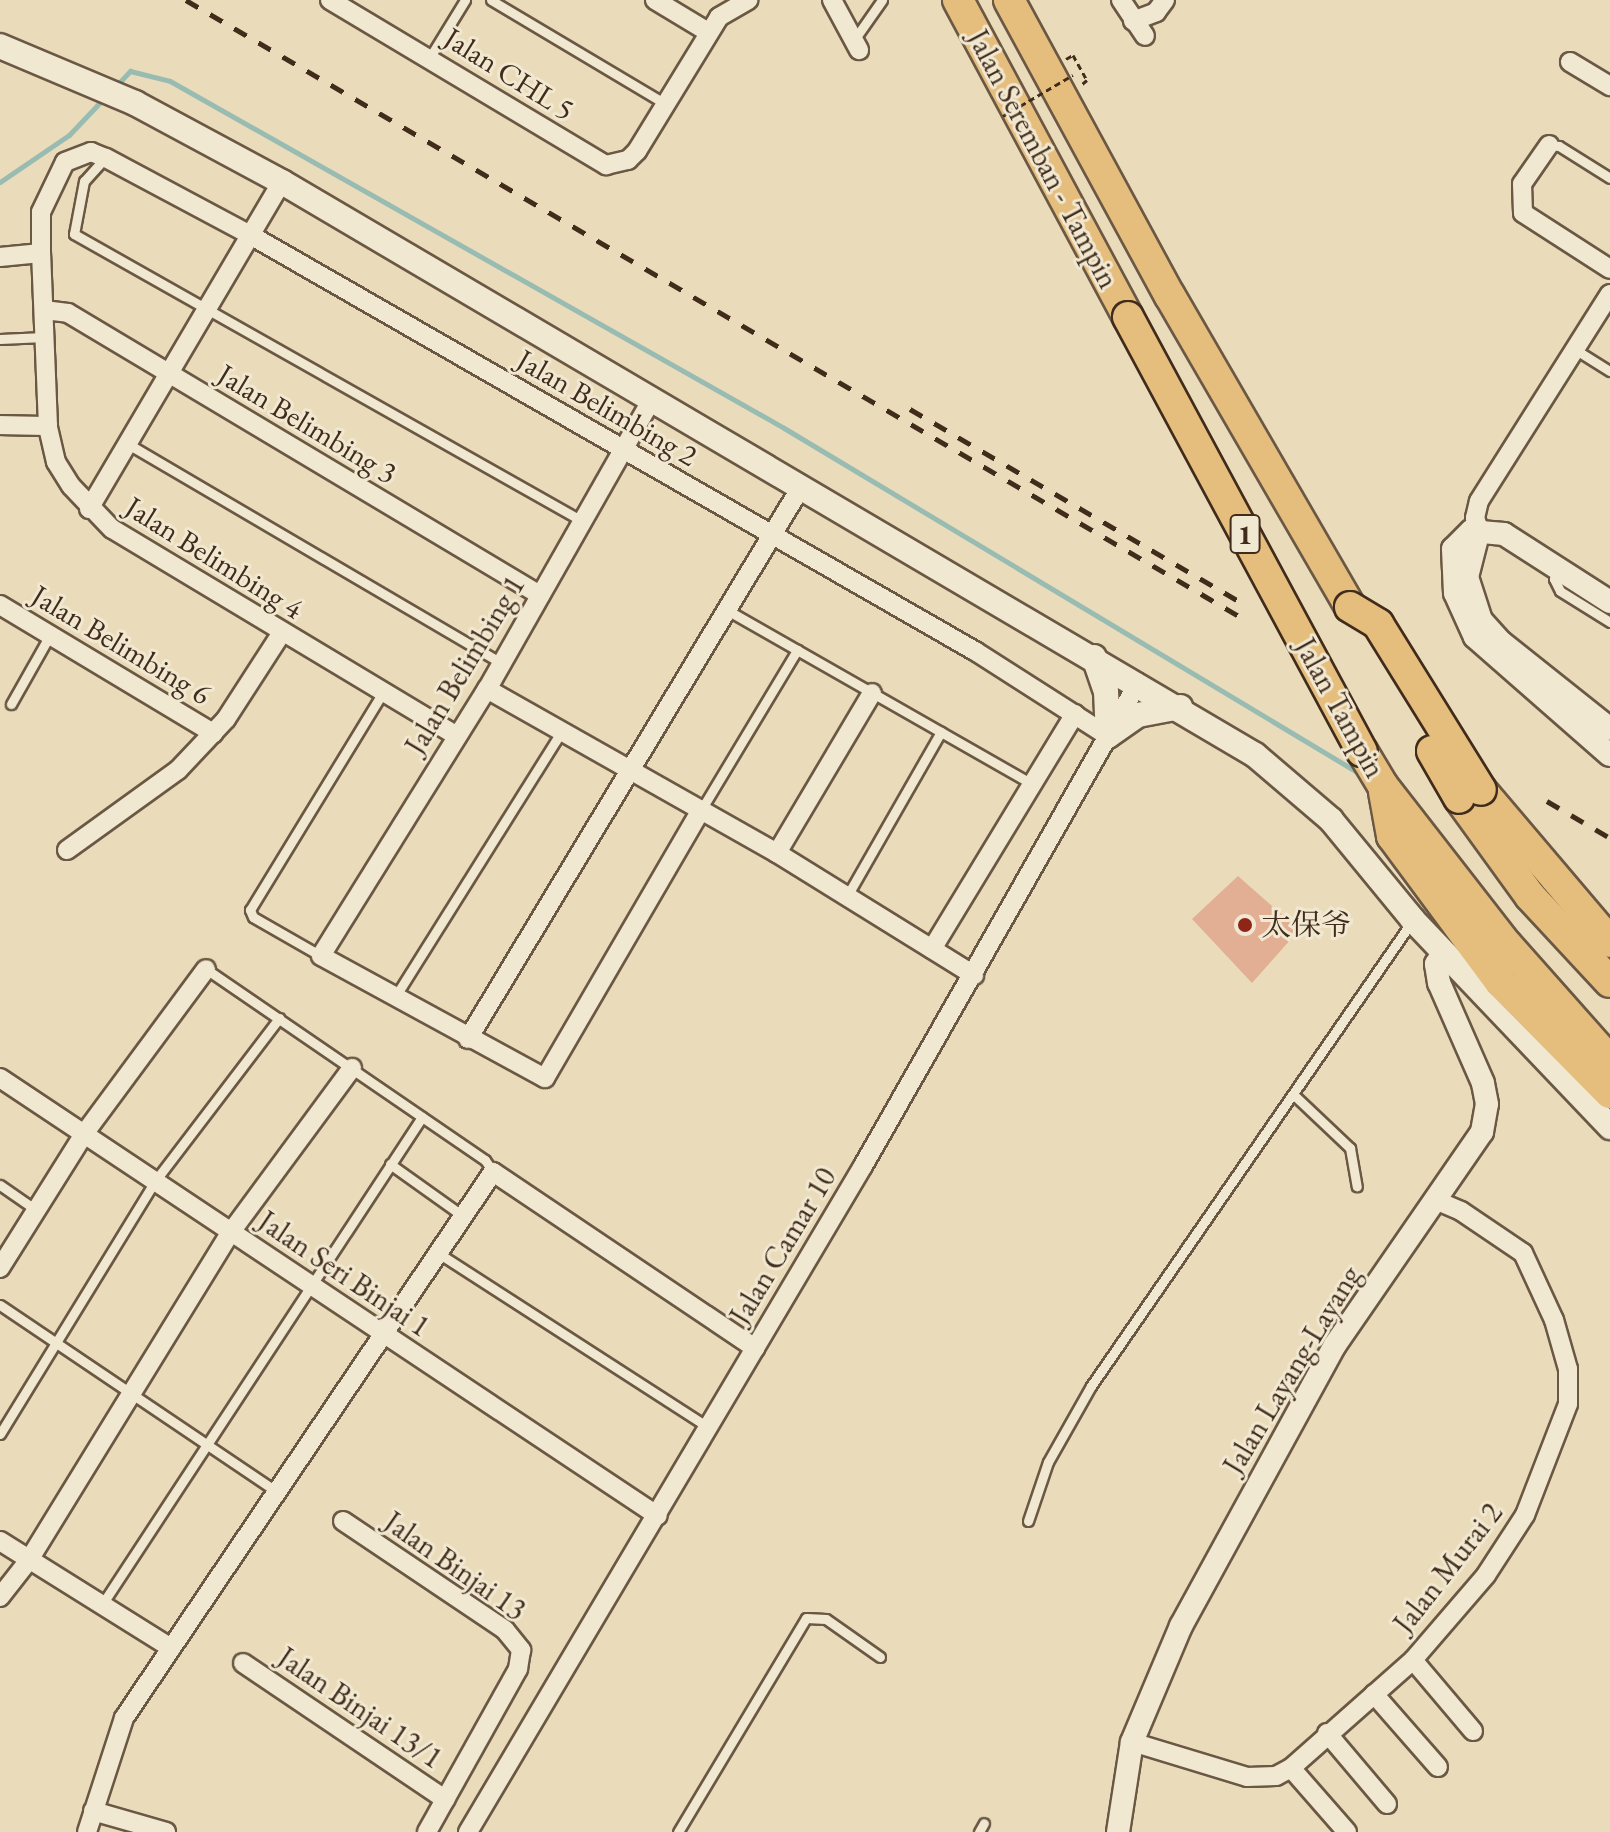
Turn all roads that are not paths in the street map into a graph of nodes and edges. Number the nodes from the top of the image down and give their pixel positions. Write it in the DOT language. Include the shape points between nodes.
graph roads {
  1 [pos="330,0"];
  2 [pos="465,0"];
  3 [pos="491,0"];
  4 [pos="655,0"];
  5 [pos="832,0"];
  6 [pos="882,0"];
  7 [pos="958,0"];
  8 [pos="1009,0"];
  9 [pos="1121,0"];
  10 [pos="1165,0"];
  11 [pos="743,1"];
  12 [pos="708,32"];
  13 [pos="856,45"];
  14 [pos="0,46"];
  15 [pos="430,57"];
  16 [pos="1570,62"];
  17 [pos="1610,86"];
  18 [pos="667,106"];
  19 [pos="1549,145"];
  20 [pos="106,158"];
  21 [pos="1610,178"];
  22 [pos="282,182"];
  23 [pos="252,236"];
  24 [pos="41,253"];
  25 [pos="0,257"];
  26 [pos="1610,269"];
  27 [pos="1610,294"];
  28 [pos="1170,296"];
  29 [pos="209,309"];
  30 [pos="44,310"];
  31 [pos="1128,317"];
  32 [pos="44,337"];
  33 [pos="0,339"];
  34 [pos="1576,350"];
  35 [pos="1610,371"];
  36 [pos="169,375"];
  37 [pos="652,399"];
  38 [pos="0,425"];
  39 [pos="48,426"];
  40 [pos="128,444"];
  41 [pos="623,449"];
  42 [pos="801,487"];
  43 [pos="89,509"];
  44 [pos="582,521"];
  45 [pos="1479,530"];
  46 [pos="771,537"];
  47 [pos="1559,569"];
  48 [pos="540,595"];
  49 [pos="1609,598"];
  50 [pos="0,605"];
  51 [pos="727,610"];
  52 [pos="1610,622"];
  53 [pos="281,634"];
  54 [pos="50,635"];
  55 [pos="797,650"];
  56 [pos="1094,657"];
  57 [pos="501,663"];
  58 [pos="1138,683"];
  59 [pos="487,689"];
  60 [pos="872,693"];
  61 [pos="382,694"];
  62 [pos="11,704"];
  63 [pos="1180,707"];
  64 [pos="1075,714"];
  65 [pos="1610,729"];
  66 [pos="562,731"];
  67 [pos="941,732"];
  68 [pos="213,733"];
  69 [pos="457,736"];
  70 [pos="1108,736"];
  71 [pos="1610,755"];
  72 [pos="631,769"];
  73 [pos="1032,784"];
  74 [pos="1383,786"];
  75 [pos="1470,794"];
  76 [pos="701,810"];
  77 [pos="67,850"];
  78 [pos="777,853"];
  79 [pos="847,896"];
  80 [pos="1413,920"];
  81 [pos="1610,942"];
  82 [pos="932,949"];
  83 [pos="1444,952"];
  84 [pos="321,956"];
  85 [pos="206,969"];
  86 [pos="974,975"];
  87 [pos="1610,982"];
  88 [pos="395,997"];
  89 [pos="279,1018"];
  90 [pos="468,1039"];
  91 [pos="1610,1061"];
  92 [pos="352,1068"];
  93 [pos="0,1078"];
  94 [pos="1610,1093"];
  95 [pos="1295,1096"];
  96 [pos="422,1117"];
  97 [pos="1610,1127"];
  98 [pos="84,1134"];
  99 [pos="390,1164"];
  100 [pos="493,1172"];
  101 [pos="155,1181"];
  102 [pos="0,1185"];
  103 [pos="1357,1186"];
  104 [pos="1435,1200"];
  105 [pos="36,1210"];
  106 [pos="463,1216"];
  107 [pos="231,1232"];
  108 [pos="438,1253"];
  109 [pos="0,1268"];
  110 [pos="309,1284"];
  111 [pos="0,1305"];
  112 [pos="384,1334"];
  113 [pos="54,1343"];
  114 [pos="755,1348"];
  115 [pos="128,1394"];
  116 [pos="710,1428"];
  117 [pos="0,1434"];
  118 [pos="204,1446"];
  119 [pos="277,1492"];
  120 [pos="658,1516"];
  121 [pos="343,1521"];
  122 [pos="1028,1521"];
  123 [pos="0,1541"];
  124 [pos="29,1560"];
  125 [pos="0,1597"];
  126 [pos="101,1606"];
  127 [pos="171,1648"];
  128 [pos="880,1657"];
  129 [pos="1413,1660"];
  130 [pos="243,1663"];
  131 [pos="1374,1694"];
  132 [pos="1473,1731"];
  133 [pos="1327,1733"];
  134 [pos="1132,1742"];
  135 [pos="1438,1767"];
  136 [pos="1291,1768"];
  137 [pos="445,1799"];
  138 [pos="1387,1804"];
  139 [pos="93,1811"];
  140 [pos="1342,1830"];
  141 [pos="87,1832"];
  142 [pos="166,1832"];
  143 [pos="427,1832"];
  144 [pos="468,1832"];
  145 [pos="678,1832"];
  146 [pos="1118,1832"];
  1 -- 15 [label="street, Jalan CHL 5"];
  2 -- 15 [label="lane"];
  3 -- 18 [label="lane"];
  4 -- 12 [label="street"];
  5 -- 13 [label="street"];
  6 -- 13 [label="lane"];
  7 -- 31 [label="highway, Jalan Seremban - Tampin / 1"];
  8 -- 28 [label="highway, Jalan Seremban - Tampin / 1"];
  9 -- 10 [label="street" via="1139,29"];
  11 -- 12 [label="street"];
  12 -- 18 [label="street"];
  14 -- 22 [label="main road" via="135,103"];
  15 -- 18 [label="street, Jalan CHL 5" via="593,160 618,164 637,151"];
  16 -- 17 [label="street"];
  19 -- 21 [label="lane"];
  19 -- 26 [label="street" via="1522,184 1523,213"];
  20 -- 23 [label="street, Jalan Belimbing 2"];
  20 -- 24 [label="street, Jalan Belimbing 4" via="91,152 77,155 56,173 41,212"];
  20 -- 29 [label="lane" via="84,181 74,234"];
  22 -- 23 [label="street"];
  22 -- 37 [label="main road"];
  23 -- 29 [label="street"];
  23 -- 41 [label="street, Jalan Belimbing 2"];
  24 -- 25 [label="street"];
  24 -- 30 [label="street, Jalan Belimbing 4"];
  27 -- 34 [label="street"];
  28 -- 75 [label="highway, Jalan Tampin / 1, bridge" via="1350,607 1378,624"];
  29 -- 36 [label="street"];
  29 -- 44 [label="lane"];
  30 -- 32 [label="street, Jalan Belimbing 4"];
  30 -- 36 [label="street, Jalan Belimbing 3" via="68,313"];
  31 -- 74 [label="highway, Jalan Tampin / 1, bridge"];
  32 -- 33 [label="lane"];
  32 -- 39 [label="street, Jalan Belimbing 4"];
  34 -- 35 [label="lane"];
  34 -- 45 [label="street" via="1479,501"];
  36 -- 40 [label="street"];
  36 -- 48 [label="street, Jalan Belimbing 3"];
  37 -- 41 [label="street, Jalan Belimbing 1"];
  37 -- 42 [label="main road"];
  38 -- 39 [label="street"];
  39 -- 43 [label="street, Jalan Belimbing 4" via="56,462"];
  40 -- 43 [label="street"];
  40 -- 57 [label="lane"];
  41 -- 44 [label="street, Jalan Belimbing 1"];
  41 -- 46 [label="street, Jalan Belimbing 2"];
  42 -- 46 [label="street"];
  42 -- 56 [label="main road"];
  43 -- 53 [label="street, Jalan Belimbing 4" via="112,529"];
  44 -- 48 [label="street, Jalan Belimbing 1"];
  45 -- 47 [label="street" via="1504,534"];
  45 -- 65 [label="street" via="1467,577 1481,620"];
  45 -- 71 [label="street" via="1463,534 1451,560 1461,612 1475,637"];
  46 -- 51 [label="street"];
  46 -- 64 [label="street, Jalan Belimbing 2" via="975,651"];
  47 -- 49 [label="street"];
  47 -- 52 [label="lane" via="1554,579 1560,591"];
  48 -- 57 [label="street, Jalan Belimbing 1"];
  50 -- 54 [label="street, Jalan Belimbing 6"];
  51 -- 55 [label="lane"];
  51 -- 72 [label="street"];
  53 -- 61 [label="street, Jalan Belimbing 4"];
  53 -- 68 [label="street"];
  54 -- 62 [label="lane"];
  54 -- 68 [label="street, Jalan Belimbing 6"];
  55 -- 60 [label="lane"];
  55 -- 76 [label="lane"];
  56 -- 58 [label="main road"];
  56 -- 70 [label="main road" via="1106,691"];
  57 -- 59 [label="street, Jalan Belimbing 1"];
  58 -- 63 [label="main road"];
  58 -- 70 [label="street, Jalan Camar 10"];
  59 -- 66 [label="street"];
  59 -- 69 [label="street, Jalan Belimbing 1"];
  60 -- 67 [label="lane"];
  60 -- 78 [label="street"];
  61 -- 69 [label="street, Jalan Belimbing 4"];
  61 -- 84 [label="lane" via="250,910"];
  63 -- 70 [label="main road" via="1138,715"];
  63 -- 80 [label="main road" via="1255,755 1331,820"];
  64 -- 70 [label="street, Jalan Belimbing 2"];
  64 -- 73 [label="street"];
  66 -- 72 [label="street"];
  66 -- 88 [label="lane"];
  67 -- 73 [label="lane"];
  67 -- 79 [label="lane"];
  68 -- 77 [label="street" via="178,770"];
  69 -- 84 [label="street, Jalan Belimbing 1"];
  70 -- 86 [label="street, Jalan Camar 10"];
  72 -- 76 [label="street"];
  72 -- 90 [label="street"];
  73 -- 82 [label="street"];
  74 -- 91 [label="highway, Jalan Tampin / 1" via="1507,945"];
  74 -- 94 [label="highway" via="1392,836 1500,982"];
  75 -- 81 [label="highway"];
  75 -- 87 [label="highway" via="1530,896"];
  76 -- 78 [label="street"];
  76 -- 90 [label="street" via="552,1074 536,1077"];
  78 -- 79 [label="street"];
  79 -- 82 [label="street"];
  80 -- 83 [label="main road"];
  80 -- 95 [label="lane"];
  82 -- 86 [label="street"];
  83 -- 97 [label="main road"];
  83 -- 104 [label="street, Jalan Layang-Layang" via="1436,964 1439,983 1487,1104 1482,1132"];
  84 -- 88 [label="street"];
  85 -- 89 [label="lane"];
  85 -- 98 [label="street"];
  86 -- 114 [label="street, Jalan Camar 10"];
  88 -- 90 [label="street"];
  89 -- 92 [label="lane"];
  89 -- 101 [label="lane"];
  92 -- 96 [label="lane"];
  92 -- 107 [label="street"];
  93 -- 98 [label="street, Jalan Seri Binjai 1"];
  95 -- 103 [label="lane" via="1350,1148"];
  95 -- 122 [label="lane" via="1091,1386 1048,1462"];
  96 -- 99 [label="lane"];
  96 -- 100 [label="lane" via="485,1160"];
  98 -- 101 [label="street, Jalan Seri Binjai 1"];
  98 -- 105 [label="street"];
  99 -- 106 [label="lane"];
  99 -- 110 [label="lane"];
  100 -- 106 [label="street"];
  100 -- 114 [label="street"];
  101 -- 107 [label="street, Jalan Seri Binjai 1"];
  101 -- 113 [label="lane"];
  102 -- 105 [label="lane"];
  104 -- 129 [label="street, Jalan Murai 2" via="1523,1253 1554,1320 1568,1369 1568,1404 1525,1515 1486,1575"];
  104 -- 134 [label="street, Jalan Layang-Layang" via="1335,1345 1174,1639"];
  105 -- 109 [label="street"];
  106 -- 108 [label="street"];
  107 -- 110 [label="street, Jalan Seri Binjai 1"];
  107 -- 115 [label="street"];
  108 -- 112 [label="street"];
  108 -- 116 [label="lane"];
  110 -- 112 [label="street, Jalan Seri Binjai 1"];
  110 -- 118 [label="lane"];
  111 -- 113 [label="lane"];
  112 -- 119 [label="street"];
  112 -- 120 [label="street, Jalan Seri Binjai 1"];
  113 -- 115 [label="lane"];
  113 -- 117 [label="lane"];
  114 -- 116 [label="street, Jalan Camar 10"];
  115 -- 118 [label="lane"];
  115 -- 124 [label="street"];
  116 -- 120 [label="street, Jalan Camar 10"];
  118 -- 119 [label="lane"];
  118 -- 126 [label="lane"];
  119 -- 127 [label="street"];
  120 -- 144 [label="street, Jalan Camar 10"];
  121 -- 137 [label="street, Jalan Binjai 13" via="505,1630 521,1650 518,1669"];
  123 -- 124 [label="street"];
  124 -- 125 [label="street"];
  124 -- 126 [label="street"];
  126 -- 127 [label="street"];
  127 -- 139 [label="street" via="124,1718"];
  128 -- 145 [label="lane" via="826,1619 806,1618"];
  129 -- 131 [label="street, Jalan Murai 2"];
  129 -- 132 [label="street"];
  130 -- 137 [label="street, Jalan Binjai 13/1"];
  131 -- 133 [label="street, Jalan Murai 2"];
  131 -- 135 [label="street"];
  133 -- 136 [label="street, Jalan Murai 2"];
  133 -- 138 [label="street"];
  134 -- 136 [label="street" via="1247,1777 1276,1776"];
  134 -- 146 [label="street, Jalan Layang-Layang"];
  136 -- 140 [label="street"];
  137 -- 143 [label="street, Jalan Binjai 13"];
  139 -- 141 [label="street"];
  139 -- 142 [label="street"];
}
